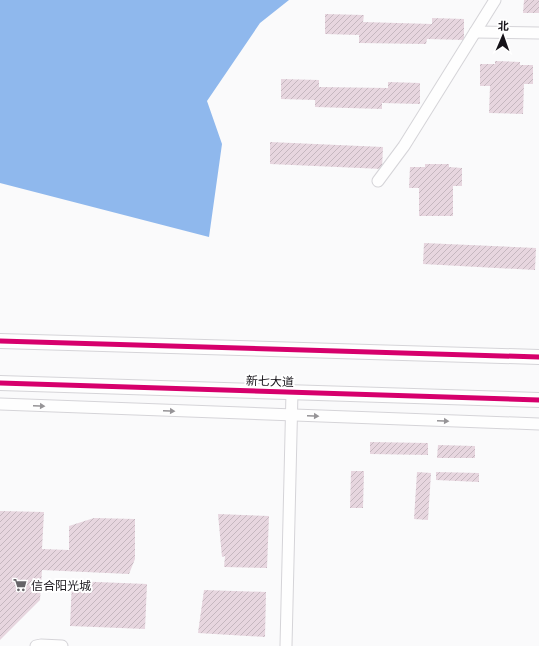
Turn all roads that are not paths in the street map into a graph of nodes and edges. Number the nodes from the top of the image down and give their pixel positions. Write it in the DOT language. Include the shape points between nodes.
graph roads {
  1 [pos="495,0"];
  2 [pos="475,32"];
  3 [pos="539,34"];
  4 [pos="378,181"];
  5 [pos="0,340"];
  6 [pos="539,357"];
  7 [pos="0,383"];
  8 [pos="292,392"];
  9 [pos="539,400"];
  10 [pos="0,404"];
  11 [pos="292,415"];
  12 [pos="539,424"];
  13 [pos="36,646"];
  14 [pos="62,646"];
  15 [pos="286,646"];
  1 -- 2 [label="street"];
  2 -- 3 [label="street"];
  2 -- 4 [label="street" via="404,146"];
  5 -- 6 [label="main road"];
  7 -- 8 [label="main road, 新七大道"];
  8 -- 9 [label="main road, 新七大道"];
  8 -- 11 [label="street"];
  10 -- 11 [label="street, one-way"];
  11 -- 12 [label="street, one-way"];
  11 -- 15 [label="street"];
  13 -- 14 [label="street"];
}
